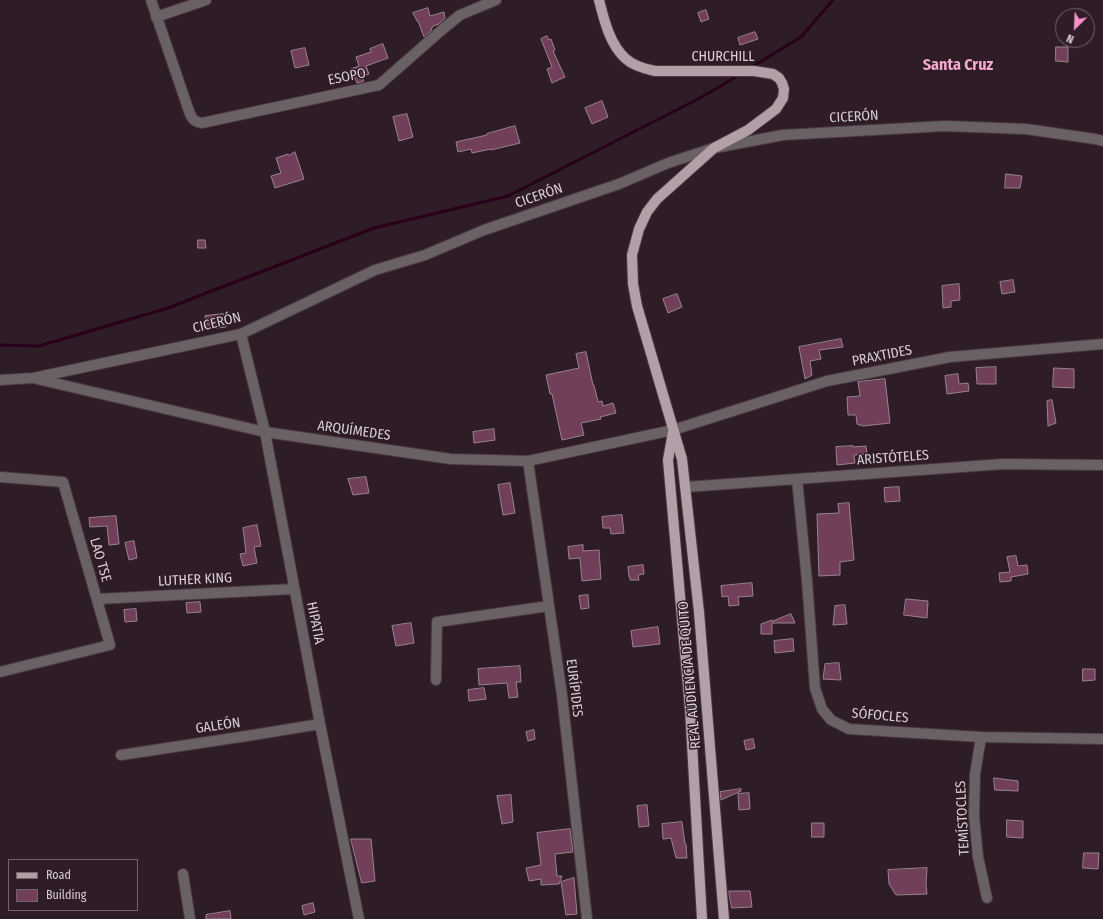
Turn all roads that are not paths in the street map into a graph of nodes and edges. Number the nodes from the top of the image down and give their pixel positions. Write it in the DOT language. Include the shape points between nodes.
graph roads {
  1 [pos="151,0"];
  2 [pos="206,0"];
  3 [pos="496,0"];
  4 [pos="599,0"];
  5 [pos="156,17"];
  6 [pos="1103,141"];
  7 [pos="714,148"];
  8 [pos="241,334"];
  9 [pos="1103,344"];
  10 [pos="33,378"];
  11 [pos="0,380"];
  12 [pos="674,430"];
  13 [pos="265,432"];
  14 [pos="528,461"];
  15 [pos="1103,465"];
  16 [pos="0,477"];
  17 [pos="797,479"];
  18 [pos="686,487"];
  19 [pos="294,589"];
  20 [pos="97,599"];
  21 [pos="549,606"];
  22 [pos="0,672"];
  23 [pos="436,680"];
  24 [pos="320,724"];
  25 [pos="981,737"];
  26 [pos="1103,739"];
  27 [pos="121,754"];
  28 [pos="183,874"];
  29 [pos="988,898"];
  30 [pos="190,919"];
  31 [pos="359,919"];
  32 [pos="587,919"];
  33 [pos="702,919"];
  34 [pos="724,919"];
  1 -- 5 [label="street"];
  2 -- 5 [label="street"];
  3 -- 5 [label="street, ESOPO" via="460,16 379,85 202,123 198,123 190,114"];
  4 -- 7 [label="main road, CHURCHILL" via="611,36 619,50 626,59 644,69 754,71 773,74 779,78 784,89 783,98 776,109 748,130"];
  6 -- 7 [label="street, CICERÓN" via="1026,129 946,126 783,135"];
  7 -- 8 [label="street, CICERÓN" via="668,163 619,184 484,230 425,255 375,270"];
  7 -- 12 [label="main road, REAL AUDIENCIA DE QUITO" via="657,199 639,229 632,255 637,306"];
  8 -- 10 [label="street, CICERÓN"];
  8 -- 13 [label="street, HIPATIA"];
  9 -- 12 [label="street, PRAXTIDES" via="950,357 827,380"];
  10 -- 11 [label="street, CICERÓN"];
  10 -- 13 [label="street, ARQUÍMEDES"];
  12 -- 14 [label="street, ARQUÍMEDES"];
  12 -- 18 [label="main road, REAL AUDIENCIA DE QUITO" via="682,458"];
  12 -- 33 [label="main road, REAL AUDIENCIA DE QUITO" via="668,460 690,709"];
  13 -- 14 [label="street, ARQUÍMEDES" via="451,459"];
  13 -- 19 [label="street, HIPATIA"];
  14 -- 21 [label="street, EURÍPIDES"];
  15 -- 17 [label="street, ARISTÓTELES" via="1003,464"];
  16 -- 20 [label="street, LAO TSE" via="63,482"];
  17 -- 18 [label="street, ARISTÓTELES"];
  17 -- 25 [label="street, SÓFOCLES" via="815,688 822,709 831,720 849,730"];
  18 -- 34 [label="main road, REAL AUDIENCIA DE QUITO"];
  19 -- 20 [label="street, LUTHER KING"];
  19 -- 24 [label="street, HIPATIA"];
  20 -- 22 [label="street, LAO TSE" via="110,645"];
  21 -- 23 [label="street" via="436,622"];
  21 -- 32 [label="street, EURÍPIDES" via="562,695"];
  24 -- 27 [label="street, GALEÓN"];
  24 -- 31 [label="street, HIPATIA"];
  25 -- 26 [label="street, SÓFOCLES"];
  25 -- 29 [label="street, TEMÍSTOCLES" via="975,774 974,816 978,857"];
  28 -- 30 [label="street"];
}
